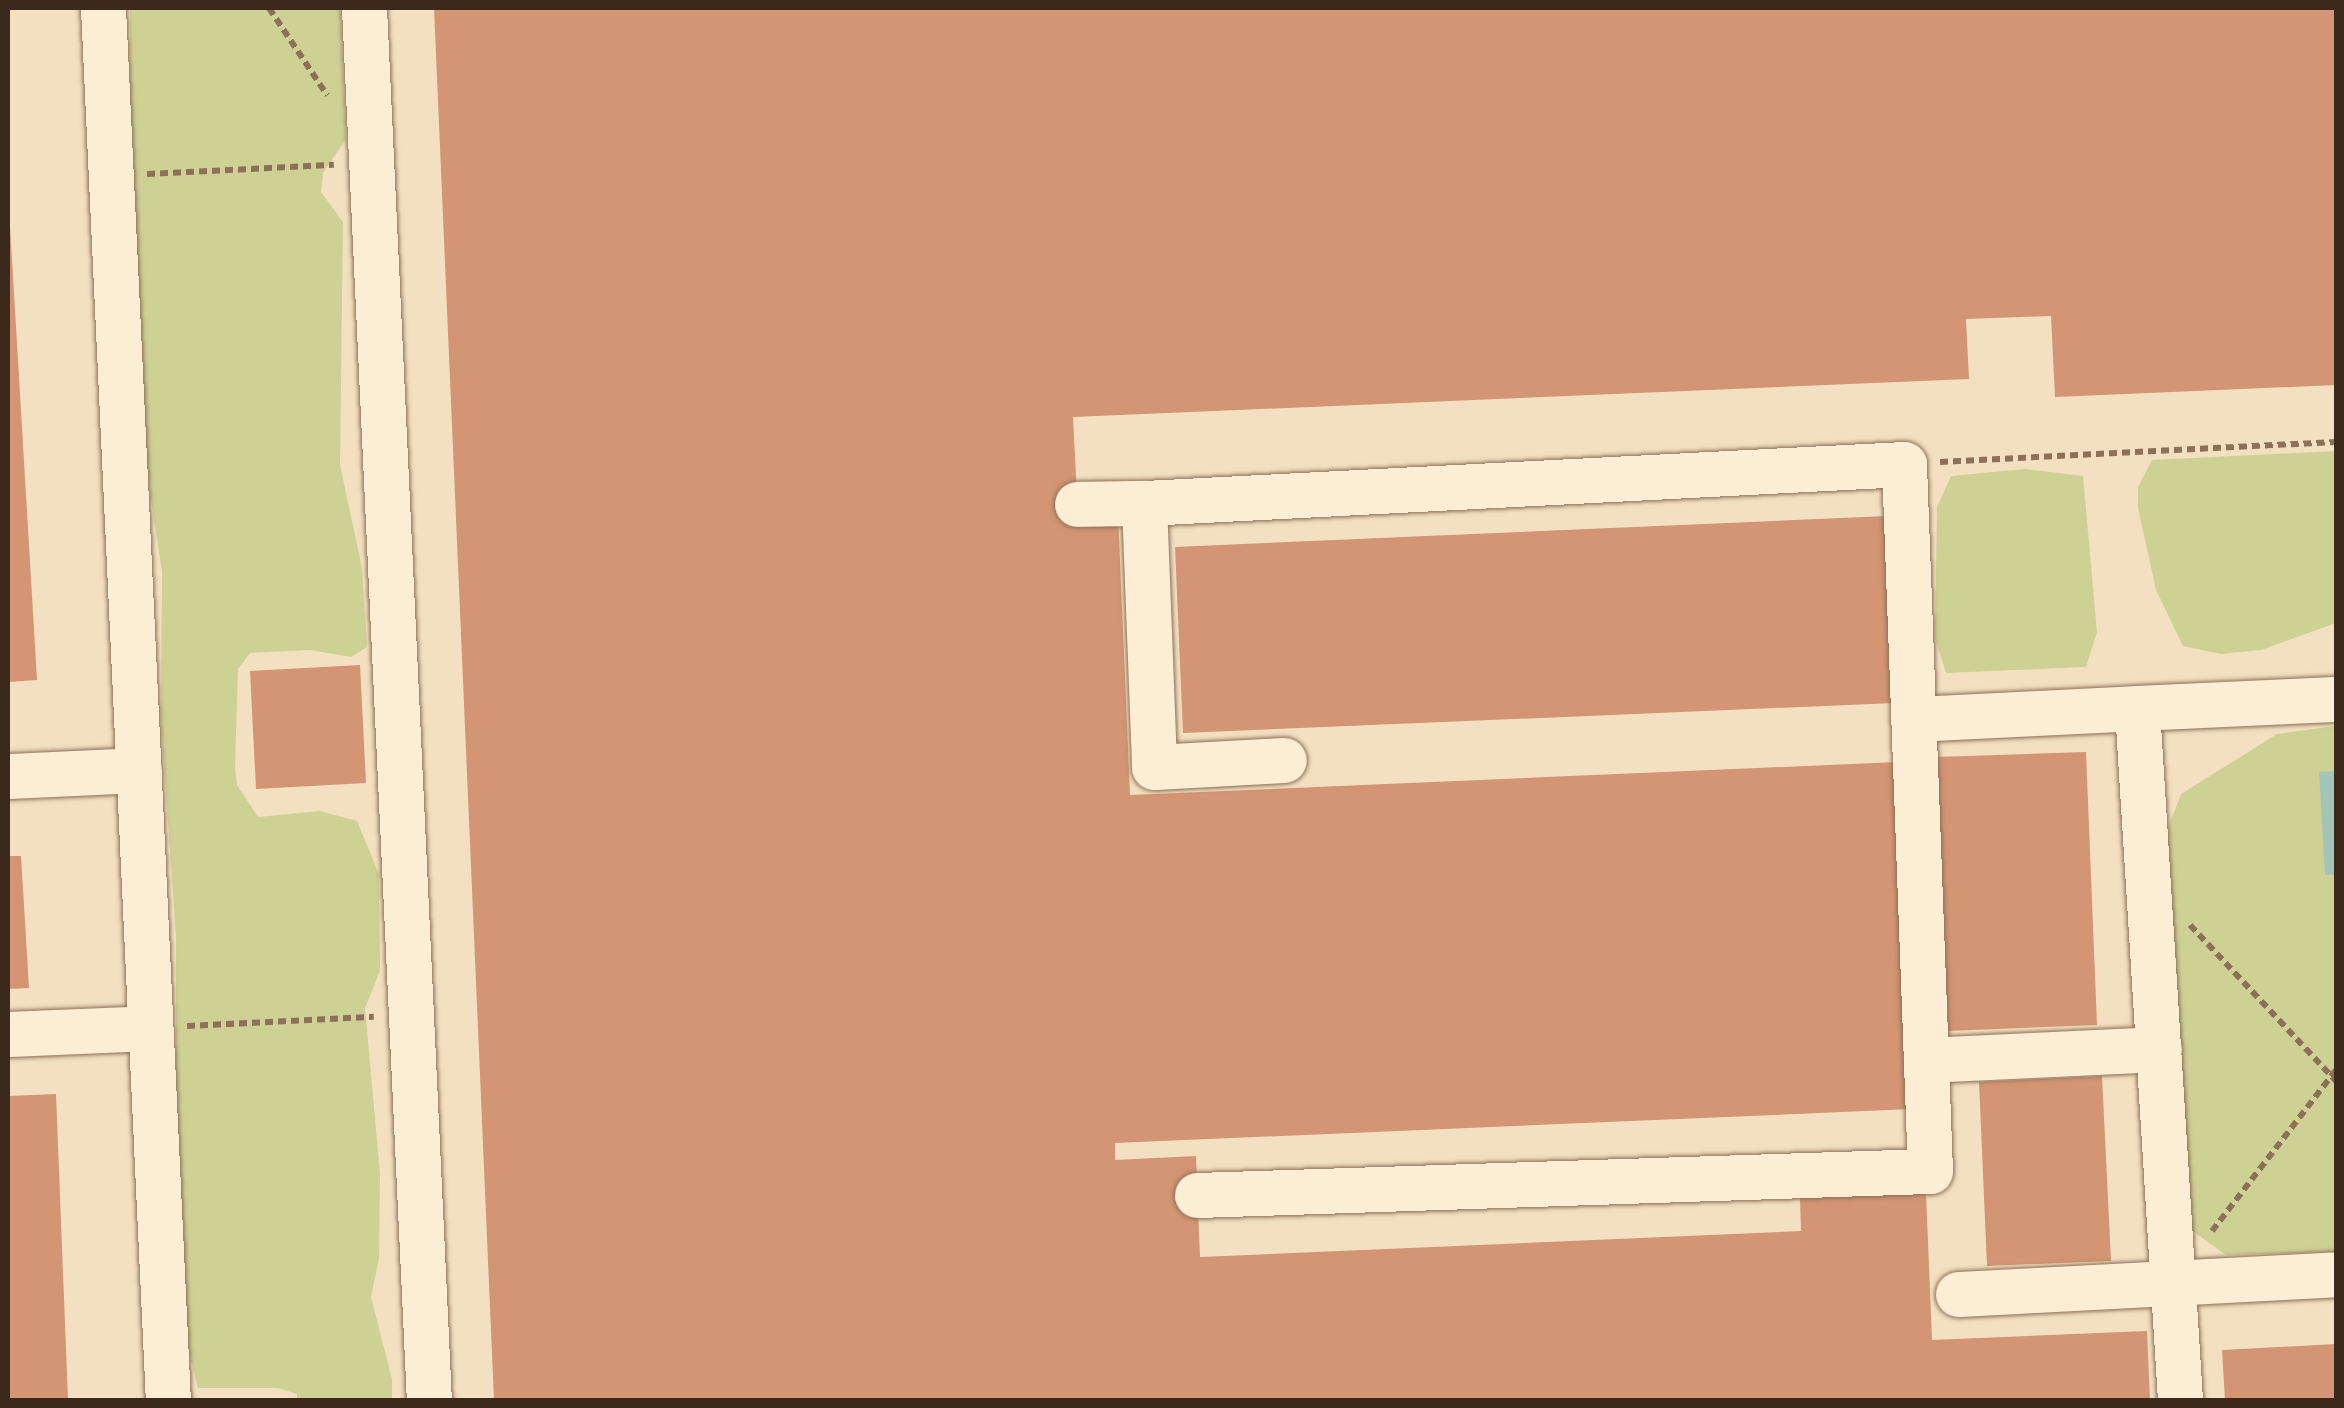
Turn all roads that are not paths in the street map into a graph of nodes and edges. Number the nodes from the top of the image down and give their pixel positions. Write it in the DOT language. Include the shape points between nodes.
graph roads {
  1 [pos="103,8"];
  2 [pos="364,8"];
  3 [pos="1144,502"];
  4 [pos="1077,504"];
  5 [pos="2336,699"];
  6 [pos="2138,708"];
  7 [pos="1914,720"];
  8 [pos="1284,760"];
  9 [pos="138,770"];
  10 [pos="8,776"];
  11 [pos="150,1028"];
  12 [pos="8,1034"];
  13 [pos="2159,1049"];
  14 [pos="1926,1060"];
  15 [pos="1198,1195"];
  16 [pos="2336,1274"];
  17 [pos="2174,1282"];
  18 [pos="1958,1294"];
  19 [pos="168,1400"];
  20 [pos="429,1400"];
  21 [pos="2180,1400"];
  1 -- 9 [label="lane"];
  2 -- 20 [label="lane"];
  3 -- 4 [label="lane"];
  3 -- 7 [label="lane" via="1904,464"];
  3 -- 8 [label="lane" via="1154,767"];
  5 -- 6 [label="lane"];
  6 -- 7 [label="lane"];
  6 -- 13 [label="lane"];
  7 -- 14 [label="lane"];
  9 -- 10 [label="lane"];
  9 -- 11 [label="lane"];
  11 -- 12 [label="lane"];
  11 -- 19 [label="lane"];
  13 -- 14 [label="lane"];
  13 -- 17 [label="lane"];
  14 -- 15 [label="lane" via="1930,1170"];
  16 -- 17 [label="lane"];
  17 -- 18 [label="lane"];
  17 -- 21 [label="lane"];
}
